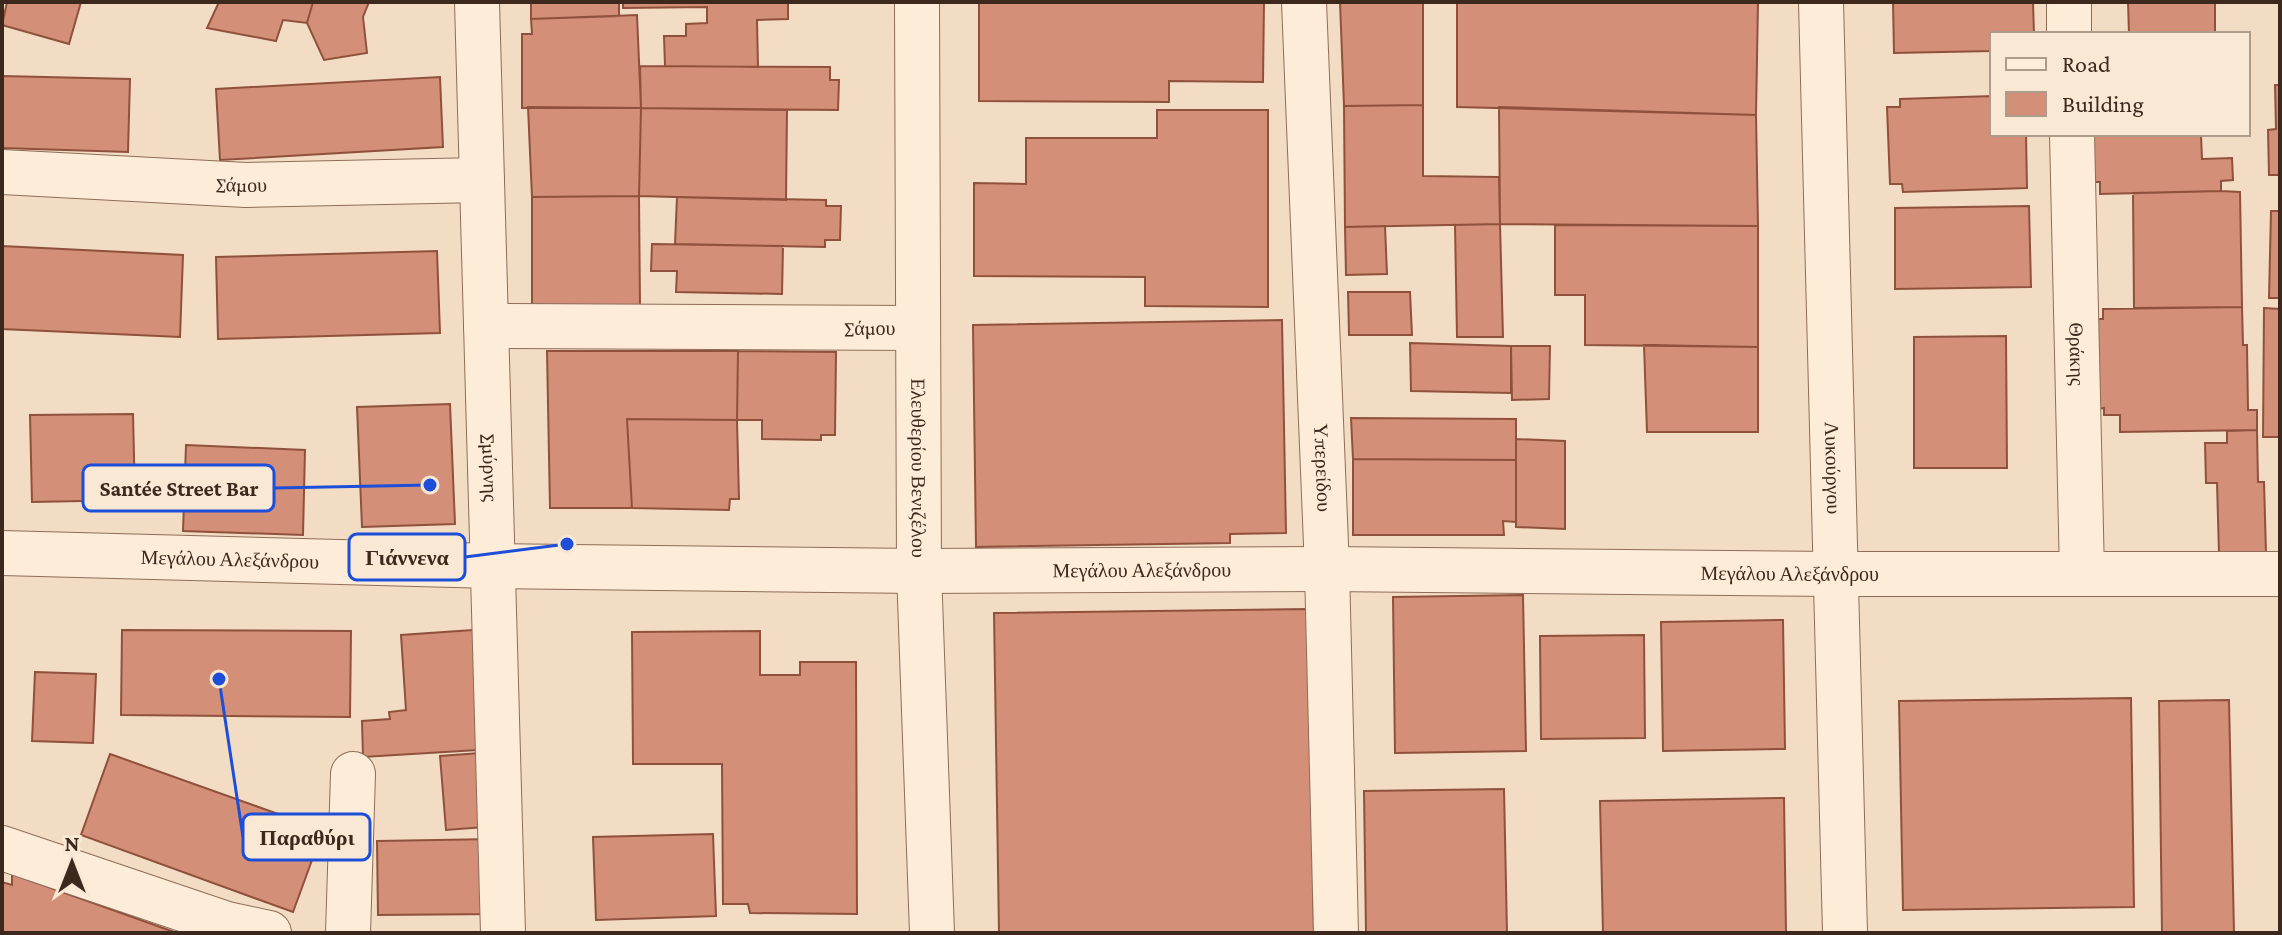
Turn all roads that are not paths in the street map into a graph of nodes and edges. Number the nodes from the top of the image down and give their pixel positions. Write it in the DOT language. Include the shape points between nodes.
graph roads {
  1 [pos="477,2"];
  2 [pos="917,2"];
  3 [pos="1304,2"];
  4 [pos="1821,2"];
  5 [pos="2069,2"];
  6 [pos="2069,32"];
  7 [pos="2072,136"];
  8 [pos="2,172"];
  9 [pos="482,180"];
  10 [pos="486,326"];
  11 [pos="917,328"];
  12 [pos="2,553"];
  13 [pos="493,566"];
  14 [pos="1327,569"];
  15 [pos="919,571"];
  16 [pos="1835,574"];
  17 [pos="2082,574"];
  18 [pos="2280,574"];
  19 [pos="353,774"];
  20 [pos="2,848"];
  21 [pos="227,929"];
  22 [pos="269,933"];
  23 [pos="348,933"];
  24 [pos="503,933"];
  25 [pos="932,933"];
  26 [pos="1336,933"];
  27 [pos="1845,933"];
  1 -- 9 [label="street, Σμύρνης"];
  2 -- 11 [label="street, Ελευθερίου Βενιζέλου"];
  3 -- 14 [label="street, Υπερείδου"];
  4 -- 16 [label="street, Λυκούργου"];
  5 -- 6 [label="street"];
  7 -- 17 [label="street, Θράκης"];
  8 -- 9 [label="street, Σάμου" via="246,185"];
  9 -- 10 [label="street, Σμύρνης"];
  10 -- 11 [label="street, Σάμου"];
  10 -- 13 [label="street, Σμύρνης"];
  11 -- 15 [label="street, Ελευθερίου Βενιζέλου"];
  12 -- 13 [label="street, Μεγάλου Αλεξάνδρου"];
  13 -- 15 [label="street, Μεγάλου Αλεξάνδρου"];
  13 -- 24 [label="street, Σμύρνης"];
  14 -- 15 [label="street, Μεγάλου Αλεξάνδρου"];
  14 -- 16 [label="street, Μεγάλου Αλεξάνδρου"];
  14 -- 26 [label="street, Υπερείδου"];
  15 -- 25 [label="street, Ελευθερίου Βενιζέλου"];
  16 -- 17 [label="street, Μεγάλου Αλεξάνδρου"];
  16 -- 27 [label="street, Λυκούργου"];
  17 -- 18 [label="street, Μεγάλου Αλεξάνδρου"];
  19 -- 23 [label="street"];
  20 -- 21 [label="street"];
  21 -- 22 [label="street"];
}
